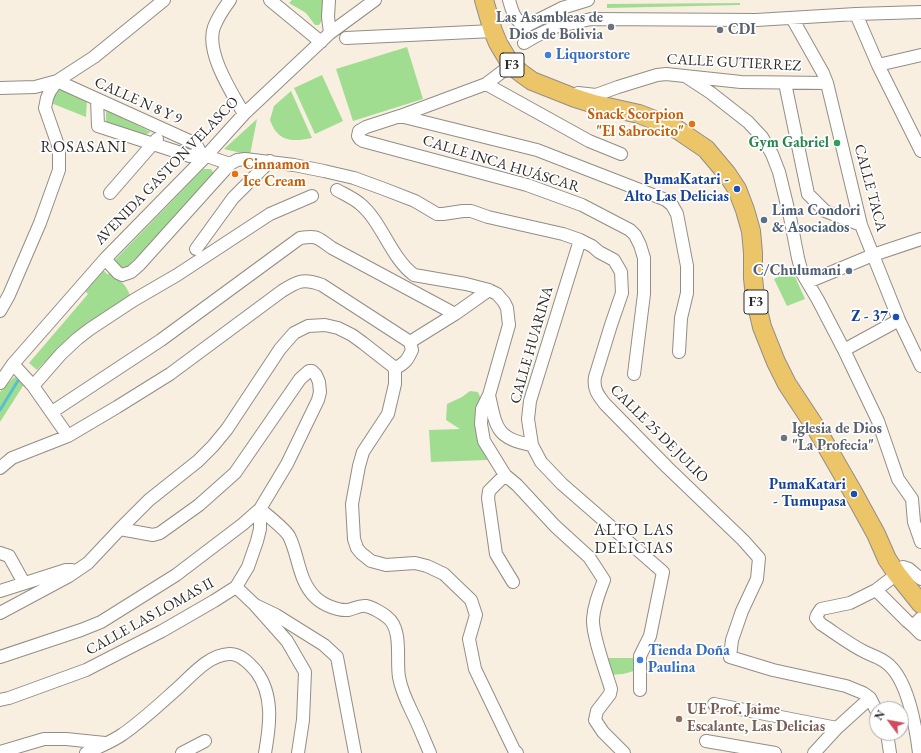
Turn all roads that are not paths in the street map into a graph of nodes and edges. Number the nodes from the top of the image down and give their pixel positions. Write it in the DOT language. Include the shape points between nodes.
graph roads {
  1 [pos="164,0"];
  2 [pos="230,0"];
  3 [pos="270,0"];
  4 [pos="329,0"];
  5 [pos="375,0"];
  6 [pos="484,0"];
  7 [pos="509,0"];
  8 [pos="588,0"];
  9 [pos="917,8"];
  10 [pos="552,13"];
  11 [pos="856,14"];
  12 [pos="792,18"];
  13 [pos="570,24"];
  14 [pos="493,31"];
  15 [pos="330,33"];
  16 [pos="346,38"];
  17 [pos="321,42"];
  18 [pos="524,43"];
  19 [pos="921,55"];
  20 [pos="511,65"];
  21 [pos="878,65"];
  22 [pos="685,76"];
  23 [pos="57,81"];
  24 [pos="785,82"];
  25 [pos="827,83"];
  26 [pos="486,84"];
  27 [pos="0,88"];
  28 [pos="575,98"];
  29 [pos="97,100"];
  30 [pos="244,114"];
  31 [pos="400,116"];
  32 [pos="164,130"];
  33 [pos="154,144"];
  34 [pos="921,151"];
  35 [pos="620,154"];
  36 [pos="203,155"];
  37 [pos="270,161"];
  38 [pos="230,164"];
  39 [pos="337,190"];
  40 [pos="110,193"];
  41 [pos="312,196"];
  42 [pos="861,224"];
  43 [pos="921,239"];
  44 [pos="580,240"];
  45 [pos="196,249"];
  46 [pos="873,255"];
  47 [pos="104,259"];
  48 [pos="808,282"];
  49 [pos="489,290"];
  50 [pos="0,311"];
  51 [pos="455,314"];
  52 [pos="899,320"];
  53 [pos="410,342"];
  54 [pos="844,350"];
  55 [pos="679,352"];
  56 [pos="13,364"];
  57 [pos="921,366"];
  58 [pos="395,368"];
  59 [pos="634,374"];
  60 [pos="0,383"];
  61 [pos="33,386"];
  62 [pos="489,395"];
  63 [pos="52,412"];
  64 [pos="68,436"];
  65 [pos="532,445"];
  66 [pos="0,468"];
  67 [pos="505,475"];
  68 [pos="260,509"];
  69 [pos="120,528"];
  70 [pos="921,542"];
  71 [pos="0,553"];
  72 [pos="80,570"];
  73 [pos="897,574"];
  74 [pos="921,579"];
  75 [pos="513,582"];
  76 [pos="24,583"];
  77 [pos="236,587"];
  78 [pos="876,590"];
  79 [pos="0,591"];
  80 [pos="921,604"];
  81 [pos="255,605"];
  82 [pos="0,613"];
  83 [pos="918,626"];
  84 [pos="0,657"];
  85 [pos="640,690"];
  86 [pos="870,698"];
  87 [pos="0,700"];
  88 [pos="872,701"];
  89 [pos="714,704"];
  90 [pos="837,728"];
  91 [pos="706,740"];
  92 [pos="205,741"];
  93 [pos="888,741"];
  94 [pos="106,744"];
  95 [pos="0,752"];
  96 [pos="86,753"];
  97 [pos="182,753"];
  98 [pos="265,753"];
  99 [pos="298,753"];
  100 [pos="355,753"];
  101 [pos="430,753"];
  102 [pos="517,753"];
  103 [pos="624,753"];
  104 [pos="775,753"];
  105 [pos="814,753"];
  106 [pos="890,753"];
  107 [pos="919,753"];
  1 -- 23 [label="street" via="94,57"];
  2 -- 30 [label="street" via="214,28 212,40 222,74"];
  3 -- 17 [label="street"];
  4 -- 15 [label="street"];
  5 -- 15 [label="street, AVENIDA GASTON VELASCO"];
  6 -- 14 [label="highway, F3"];
  7 -- 10 [label="street" via="516,18 526,26"];
  8 -- 10 [label="street"];
  9 -- 11 [label="street"];
  10 -- 13 [label="street"];
  11 -- 12 [label="street"];
  11 -- 21 [label="street"];
  12 -- 13 [label="street" via="723,21 591,19"];
  12 -- 25 [label="street, CALLE TACA" via="824,73"];
  13 -- 18 [label="street" via="555,28"];
  14 -- 16 [label="street"];
  14 -- 20 [label="highway, F3"];
  15 -- 17 [label="street, AVENIDA GASTON VELASCO"];
  17 -- 30 [label="street, AVENIDA GASTON VELASCO"];
  19 -- 21 [label="street"];
  20 -- 26 [label="street"];
  20 -- 28 [label="highway, F3" via="532,81"];
  21 -- 34 [label="street"];
  22 -- 24 [label="street, CALLE GUTIERREZ" via="741,82"];
  22 -- 28 [label="street, CALLE GUTIERREZ" via="657,75 596,95 577,92"];
  22 -- 48 [label="street" via="748,122 772,154 779,172 802,273"];
  23 -- 27 [label="street" via="35,87"];
  23 -- 29 [label="street, CALLE N 8 Y 9"];
  23 -- 50 [label="street" via="50,91 45,108 59,148 59,170 37,230"];
  24 -- 25 [label="street, CALLE GUTIERREZ"];
  24 -- 42 [label="street" via="808,194 825,211"];
  25 -- 42 [label="street, CALLE TACA"];
  26 -- 31 [label="street"];
  26 -- 35 [label="street" via="589,141"];
  28 -- 73 [label="highway, F3" via="638,114 675,128 706,149 727,174 737,189 751,231 755,297 762,327 776,362 841,471"];
  29 -- 32 [label="street, CALLE N 8 Y 9"];
  29 -- 33 [label="street" via="98,126"];
  30 -- 36 [label="street, AVENIDA GASTON VELASCO"];
  31 -- 55 [label="street" via="537,150 672,204 677,214 687,266 687,293 681,318"];
  31 -- 59 [label="street, CALLE INCA HUÁSCAR" via="362,128 358,136 363,141 527,185 582,205 635,235 644,258 644,294"];
  32 -- 33 [label="street"];
  32 -- 36 [label="street, CALLE N 8 Y 9" via="196,144"];
  33 -- 36 [label="street" via="190,156"];
  33 -- 40 [label="street"];
  36 -- 38 [label="street"];
  36 -- 47 [label="street, AVENIDA GASTON VELASCO"];
  37 -- 38 [label="street, CALLE 25 DE JULIO" via="245,159"];
  37 -- 44 [label="street, CALLE 25 DE JULIO" via="354,178 415,201 437,214 471,211"];
  37 -- 45 [label="street" via="234,198"];
  38 -- 47 [label="street" via="131,272 122,275"];
  39 -- 49 [label="street" via="359,203 368,212 399,260 414,275"];
  41 -- 61 [label="street" via="270,214 90,329 61,354"];
  42 -- 46 [label="street, CALLE TACA"];
  43 -- 46 [label="street"];
  44 -- 65 [label="street, CALLE HUARINA" via="530,401 528,419"];
  44 -- 86 [label="street, CALLE 25 DE JULIO" via="614,260 621,272 622,293 595,377 596,393 759,558 757,579 742,611 732,640 730,657 773,670 846,686 863,692"];
  46 -- 48 [label="street"];
  46 -- 52 [label="street, CALLE TACA"];
  47 -- 56 [label="street, AVENIDA GASTON VELASCO"];
  48 -- 54 [label="street"];
  49 -- 51 [label="street"];
  49 -- 62 [label="street" via="497,294 508,308 509,325"];
  51 -- 53 [label="street"];
  51 -- 63 [label="street" via="332,248 318,237 300,238 161,340"];
  52 -- 54 [label="street"];
  52 -- 57 [label="street, CALLE TACA"];
  53 -- 58 [label="street" via="412,350 408,358 404,364"];
  53 -- 64 [label="street" via="322,285 307,281 296,282 170,374"];
  54 -- 70 [label="street" via="878,421 898,479 912,499 914,522"];
  56 -- 60 [label="street, AVENIDA GASTON VELASCO"];
  56 -- 61 [label="street"];
  58 -- 69 [label="street" via="363,342 338,328 325,325 308,326 294,333 280,349 213,446"];
  58 -- 102 [label="street" via="395,384 388,414 363,452 359,466 352,504 354,539 361,554 370,561 386,565 415,563 427,566 444,574 471,600 476,615 469,640 475,669"];
  61 -- 63 [label="street"];
  62 -- 65 [label="street" via="500,432 519,443"];
  62 -- 67 [label="street" via="482,409 484,440"];
  63 -- 64 [label="street"];
  64 -- 66 [label="street" via="12,458"];
  65 -- 85 [label="street, CALLE HUARINA" via="541,462 562,484 663,572 650,636 640,656"];
  67 -- 75 [label="street" via="489,491 488,498 496,554"];
  67 -- 103 [label="street" via="589,557 604,580 596,600 593,621 611,689 597,711 595,720"];
  68 -- 69 [label="street" via="288,464 318,400 319,382 312,371 300,379 235,473 199,505 160,533 153,535"];
  68 -- 77 [label="street, CALLE LAS LOMAS II" via="257,541 248,567"];
  68 -- 84 [label="street" via="176,575 101,622"];
  68 -- 101 [label="street" via="288,535 301,576 314,596 335,608 347,610 366,606 388,617 393,623 397,630 401,688"];
  69 -- 72 [label="street"];
  71 -- 76 [label="street" via="9,556"];
  72 -- 76 [label="street" via="66,570"];
  72 -- 82 [label="street"];
  73 -- 74 [label="street" via="903,567"];
  73 -- 78 [label="street"];
  73 -- 80 [label="highway, F3"];
  76 -- 79 [label="street"];
  77 -- 81 [label="street"];
  77 -- 87 [label="street, CALLE LAS LOMAS II" via="162,631 86,670"];
  78 -- 83 [label="street" via="907,621"];
  78 -- 107 [label="street" via="850,603 821,610 816,618 821,624 864,652 878,657 889,665 907,697 916,729"];
  81 -- 99 [label="street" via="287,641 305,672"];
  81 -- 100 [label="street" via="324,645 337,657"];
  86 -- 88 [label="street"];
  86 -- 90 [label="street"];
  89 -- 90 [label="street"];
  90 -- 105 [label="street"];
  91 -- 104 [label="street"];
  92 -- 97 [label="street"];
  93 -- 106 [label="street"];
  94 -- 95 [label="street" via="44,739"];
  94 -- 96 [label="street"];
  94 -- 98 [label="street" via="123,734 200,666 230,653 250,664 263,681 270,717"];
}
